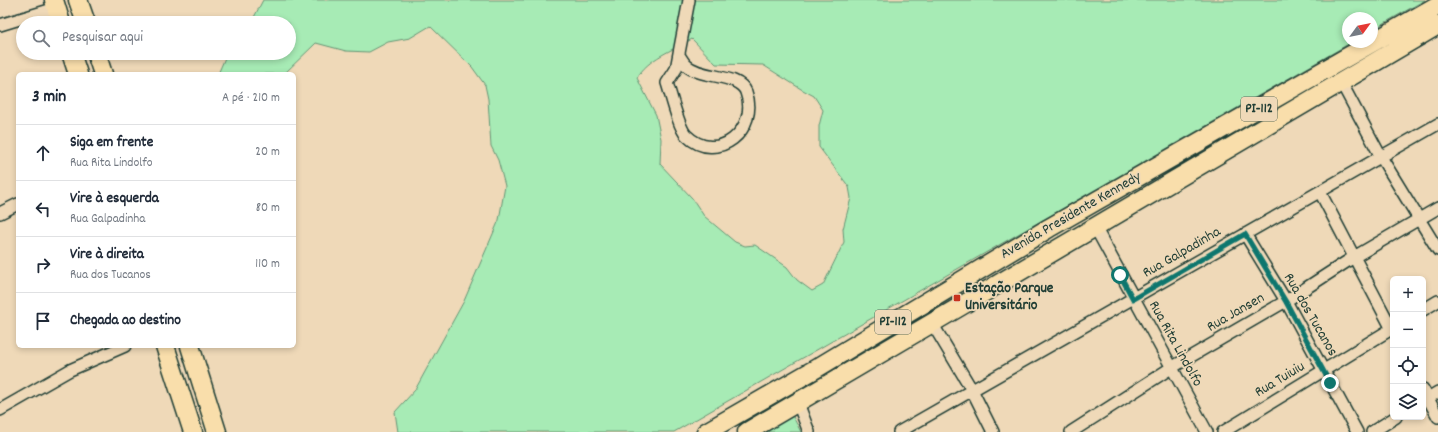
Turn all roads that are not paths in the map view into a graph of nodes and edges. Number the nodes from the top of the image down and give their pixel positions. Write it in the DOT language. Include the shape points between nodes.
graph roads {
  1 [pos="78,0"];
  2 [pos="689,0"];
  3 [pos="1438,6"];
  4 [pos="57,10"];
  5 [pos="34,16"];
  6 [pos="84,16"];
  7 [pos="16,21"];
  8 [pos="0,25"];
  9 [pos="1438,25"];
  10 [pos="679,55"];
  11 [pos="73,60"];
  12 [pos="98,60"];
  13 [pos="77,72"];
  14 [pos="102,72"];
  15 [pos="1341,82"];
  16 [pos="1438,124"];
  17 [pos="1230,126"];
  18 [pos="1241,142"];
  19 [pos="1184,151"];
  20 [pos="1381,157"];
  21 [pos="1194,170"];
  22 [pos="1320,192"];
  23 [pos="16,205"];
  24 [pos="1438,208"];
  25 [pos="0,213"];
  26 [pos="1420,218"];
  27 [pos="1095,227"];
  28 [pos="1245,234"];
  29 [pos="1438,250"];
  30 [pos="1354,257"];
  31 [pos="1133,299"];
  32 [pos="1438,300"];
  33 [pos="1286,302"];
  34 [pos="1426,308"];
  35 [pos="932,323"];
  36 [pos="1390,323"];
  37 [pos="1390,331"];
  38 [pos="120,348"];
  39 [pos="167,348"];
  40 [pos="191,348"];
  41 [pos="1171,368"];
  42 [pos="1324,370"];
  43 [pos="972,390"];
  44 [pos="1438,392"];
  45 [pos="1426,396"];
  46 [pos="1426,398"];
  47 [pos="798,403"];
  48 [pos="0,410"];
  49 [pos="1438,417"];
  50 [pos="1391,420"];
  51 [pos="193,432"];
  52 [pos="217,432"];
  53 [pos="706,432"];
  54 [pos="747,432"];
  55 [pos="809,432"];
  56 [pos="899,432"];
  57 [pos="993,432"];
  58 [pos="1071,432"];
  59 [pos="1207,432"];
  60 [pos="1223,432"];
  61 [pos="1357,432"];
  62 [pos="1372,432"];
  1 -- 6 [label="main road"];
  2 -- 10 [label="street"];
  3 -- 17 [label="main road, Avenida Presidente Kennedy / PI-112"];
  4 -- 5 [label="street"];
  7 -- 8 [label="street"];
  9 -- 15 [label="main road, Avenida Presidente Kennedy / PI-112"];
  10 -- 10 [label="street" via="676,69 668,83 680,126 694,141 707,146 730,143 747,120 746,91 741,84 704,74 686,66"];
  11 -- 13 [label="main road"];
  12 -- 14 [label="main road"];
  15 -- 18 [label="main road, Avenida Presidente Kennedy / PI-112"];
  15 -- 20 [label="street"];
  16 -- 20 [label="street, Rua Galpadinha"];
  17 -- 18 [label="main road"];
  17 -- 19 [label="main road, Avenida Presidente Kennedy / PI-112"];
  18 -- 21 [label="main road, Avenida Presidente Kennedy / PI-112"];
  19 -- 21 [label="main road"];
  19 -- 53 [label="main road, Avenida Presidente Kennedy / PI-112"];
  20 -- 22 [label="street, Rua Galpadinha"];
  20 -- 26 [label="street"];
  21 -- 27 [label="main road, Avenida Presidente Kennedy / PI-112"];
  22 -- 28 [label="street, Rua Galpadinha"];
  22 -- 30 [label="street"];
  23 -- 25 [label="street"];
  24 -- 26 [label="street, Rua Jansen"];
  26 -- 29 [label="street"];
  26 -- 30 [label="street, Rua Jansen"];
  27 -- 31 [label="street, Rua Rita Lindolfo"];
  27 -- 35 [label="main road, Avenida Presidente Kennedy / PI-112"];
  28 -- 31 [label="street, Rua Galpadinha"];
  28 -- 33 [label="street, Rua dos Tucanos"];
  30 -- 33 [label="street, Rua Jansen"];
  30 -- 36 [label="street"];
  31 -- 41 [label="street, Rua Rita Lindolfo"];
  31 -- 43 [label="street, Rua Galpadinha"];
  32 -- 34 [label="street"];
  33 -- 41 [label="street, Rua Jansen"];
  33 -- 42 [label="street, Rua dos Tucanos"];
  35 -- 43 [label="street"];
  35 -- 47 [label="main road, Avenida Presidente Kennedy / PI-112"];
  37 -- 42 [label="street, Rua Tuiuiu"];
  38 -- 48 [label="street" via="70,370"];
  39 -- 51 [label="main road"];
  40 -- 52 [label="main road"];
  41 -- 58 [label="street, Rua Jansen"];
  41 -- 59 [label="street, Rua Rita Lindolfo"];
  42 -- 60 [label="street, Rua Tuiuiu"];
  42 -- 61 [label="street, Rua dos Tucanos"];
  43 -- 56 [label="street, Rua Galpadinha"];
  43 -- 57 [label="street"];
  44 -- 45 [label="street"];
  46 -- 49 [label="street"];
  47 -- 54 [label="main road, Avenida Presidente Kennedy / PI-112"];
  47 -- 55 [label="street"];
  50 -- 62 [label="street"];
}
